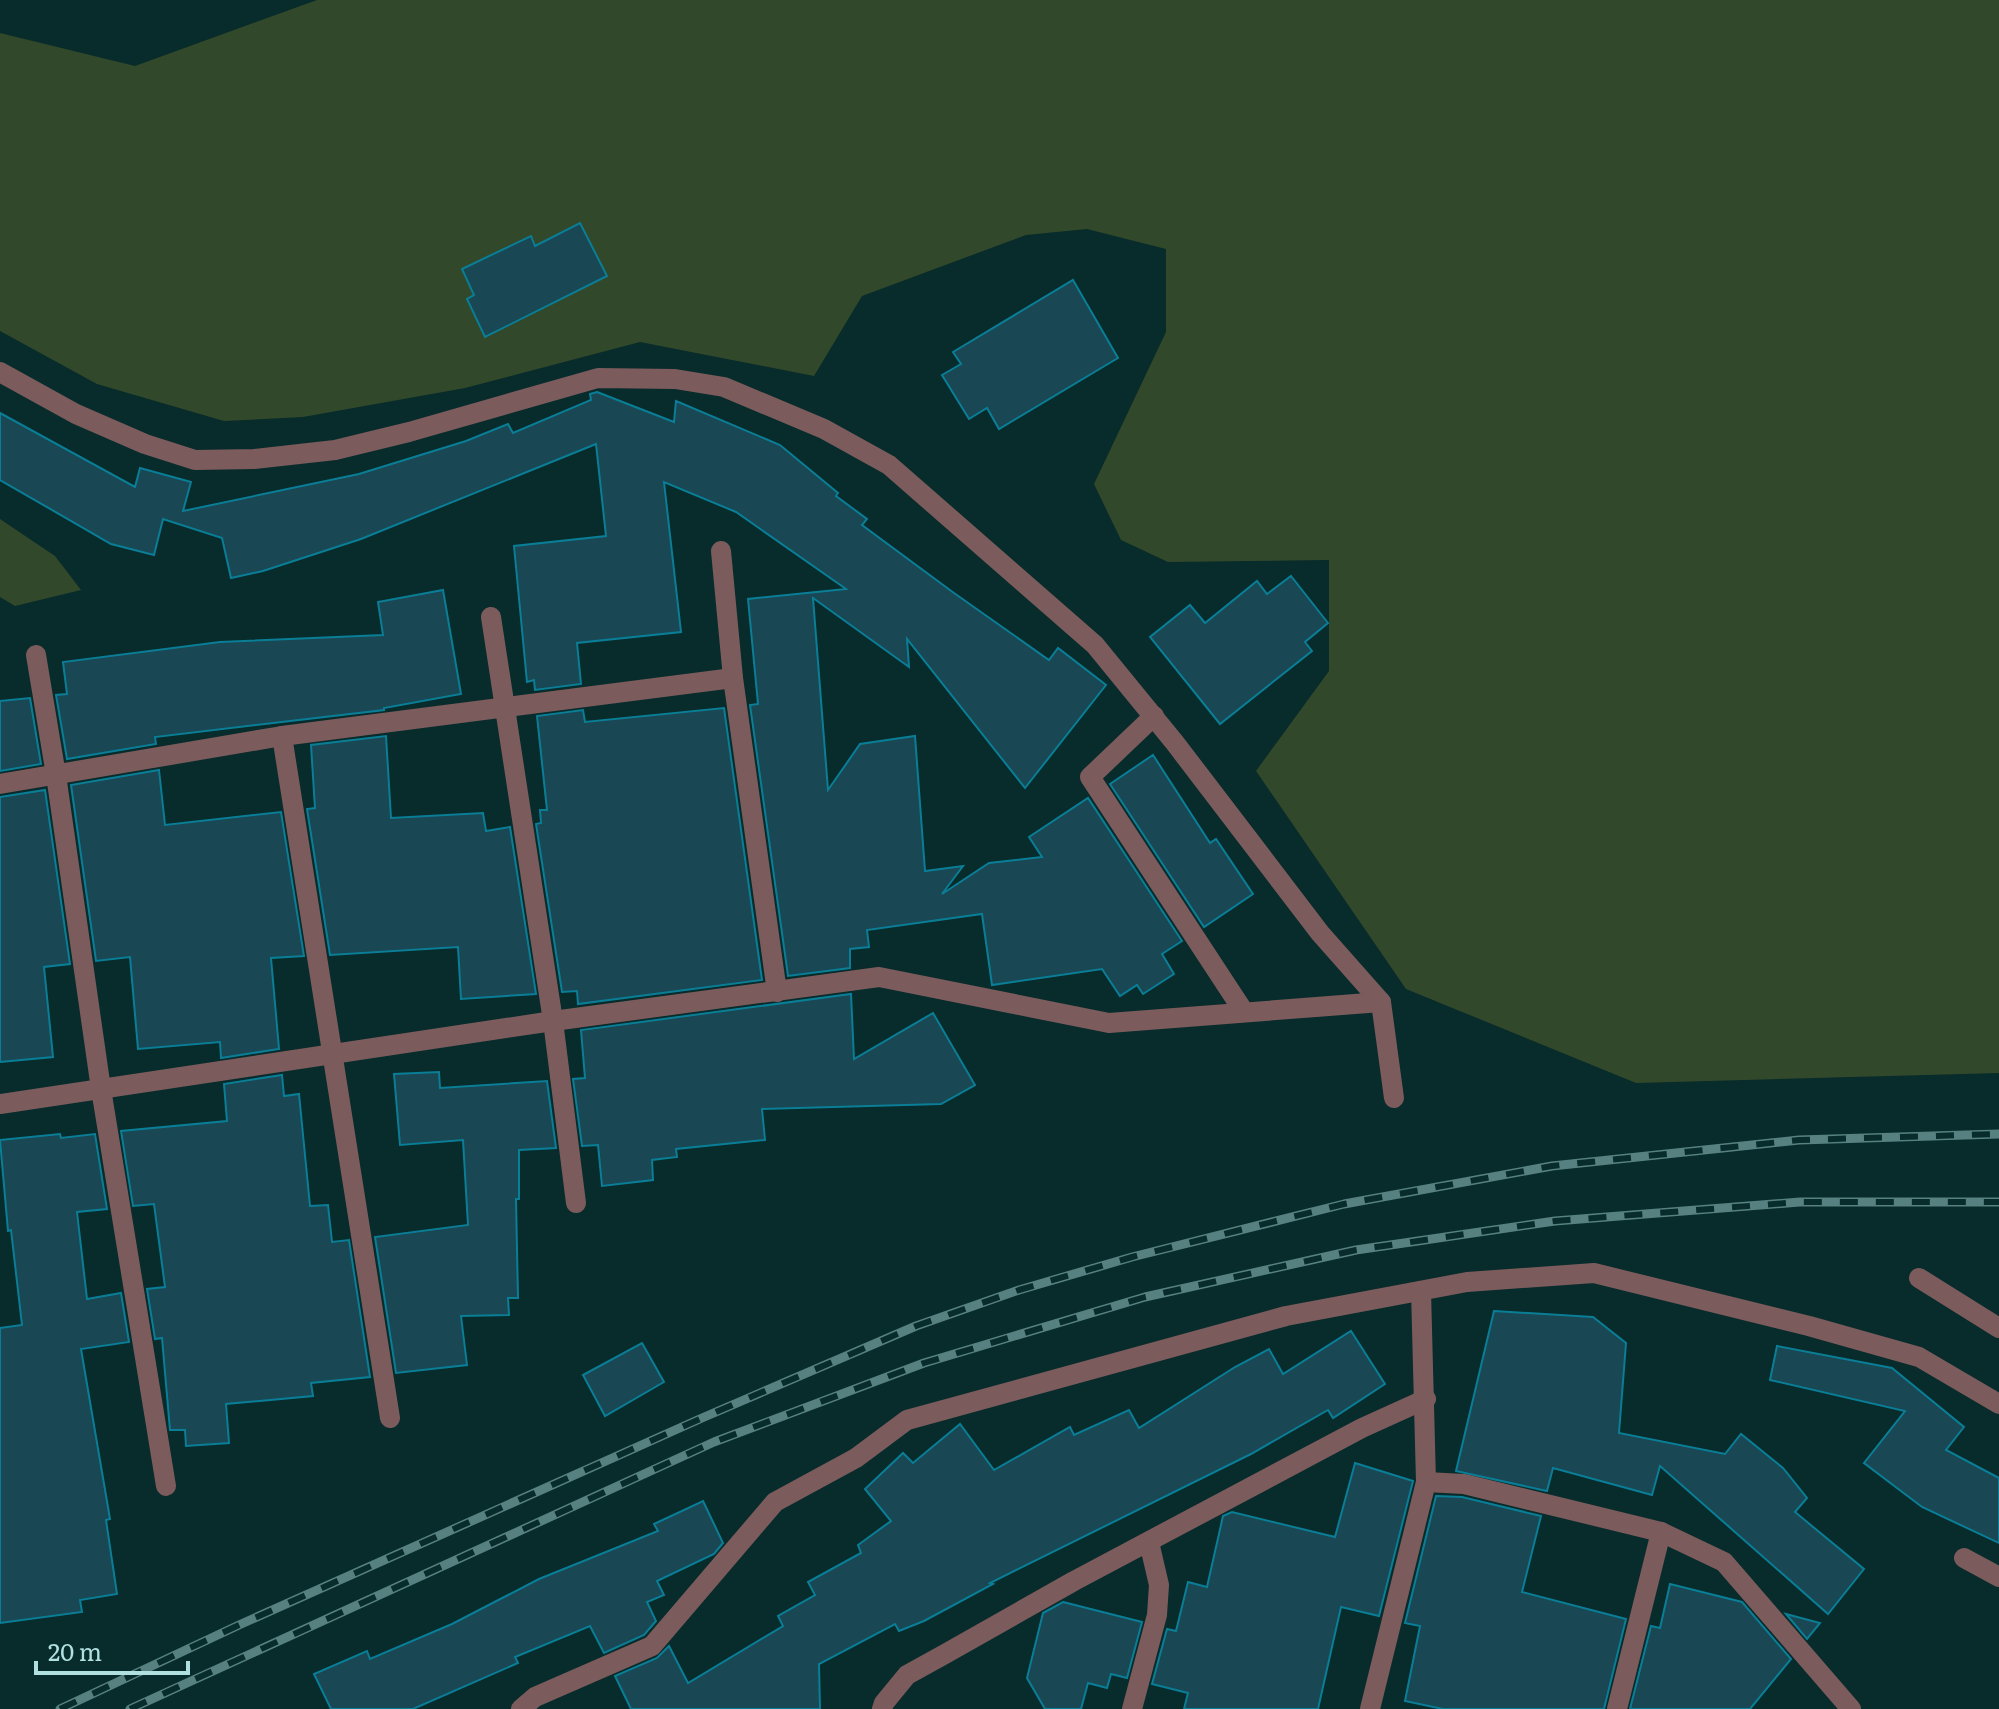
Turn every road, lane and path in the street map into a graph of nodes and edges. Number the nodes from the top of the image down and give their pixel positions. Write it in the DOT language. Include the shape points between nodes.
graph roads {
  1 [pos="0,372"];
  2 [pos="721,551"];
  3 [pos="491,617"];
  4 [pos="36,655"];
  5 [pos="733,678"];
  6 [pos="505,709"];
  7 [pos="1154,716"];
  8 [pos="282,736"];
  9 [pos="56,775"];
  10 [pos="0,784"];
  11 [pos="777,992"];
  12 [pos="1381,1002"];
  13 [pos="1244,1012"];
  14 [pos="553,1021"];
  15 [pos="332,1055"];
  16 [pos="101,1089"];
  17 [pos="1394,1098"];
  18 [pos="0,1104"];
  19 [pos="576,1203"];
  20 [pos="1919,1278"];
  21 [pos="1421,1291"];
  22 [pos="1999,1328"];
  23 [pos="1426,1399"];
  24 [pos="1999,1404"];
  25 [pos="390,1418"];
  26 [pos="1426,1482"];
  27 [pos="166,1486"];
  28 [pos="1661,1532"];
  29 [pos="1149,1542"];
  30 [pos="1964,1558"];
  31 [pos="1999,1577"];
  32 [pos="521,1709"];
  33 [pos="882,1709"];
  34 [pos="1132,1709"];
  35 [pos="1370,1709"];
  36 [pos="1617,1709"];
  37 [pos="1851,1709"];
  1 -- 7 [label="street" via="89,420 195,460 335,450 598,378 675,379 724,387 824,429 889,465 1095,645"];
  2 -- 5 [label="street"];
  3 -- 6 [label="street"];
  4 -- 9 [label="street"];
  5 -- 6 [label="street"];
  5 -- 11 [label="street"];
  6 -- 8 [label="street"];
  6 -- 14 [label="street"];
  7 -- 12 [label="street" via="1320,933"];
  7 -- 13 [label="street" via="1090,777"];
  8 -- 9 [label="street"];
  8 -- 15 [label="street"];
  9 -- 10 [label="street"];
  9 -- 16 [label="street"];
  11 -- 13 [label="street" via="879,977 1109,1023"];
  11 -- 14 [label="street"];
  12 -- 13 [label="street"];
  12 -- 17 [label="street"];
  14 -- 15 [label="street"];
  14 -- 19 [label="street"];
  15 -- 16 [label="street"];
  15 -- 25 [label="street"];
  16 -- 18 [label="street"];
  16 -- 27 [label="street"];
  20 -- 22 [label="street"];
  21 -- 23 [label="street"];
  21 -- 24 [label="street" via="1467,1282 1594,1273 1919,1357"];
  21 -- 32 [label="street" via="1286,1316 907,1420 856,1458 775,1502 652,1646 535,1697"];
  23 -- 26 [label="street"];
  23 -- 29 [label="street"];
  26 -- 28 [label="street" via="1464,1484"];
  26 -- 35 [label="street"];
  28 -- 36 [label="street"];
  28 -- 37 [label="street" via="1724,1562"];
  29 -- 33 [label="street" via="907,1675"];
  29 -- 34 [label="street" via="1159,1585 1157,1615"];
  30 -- 31 [label="street"];
}
